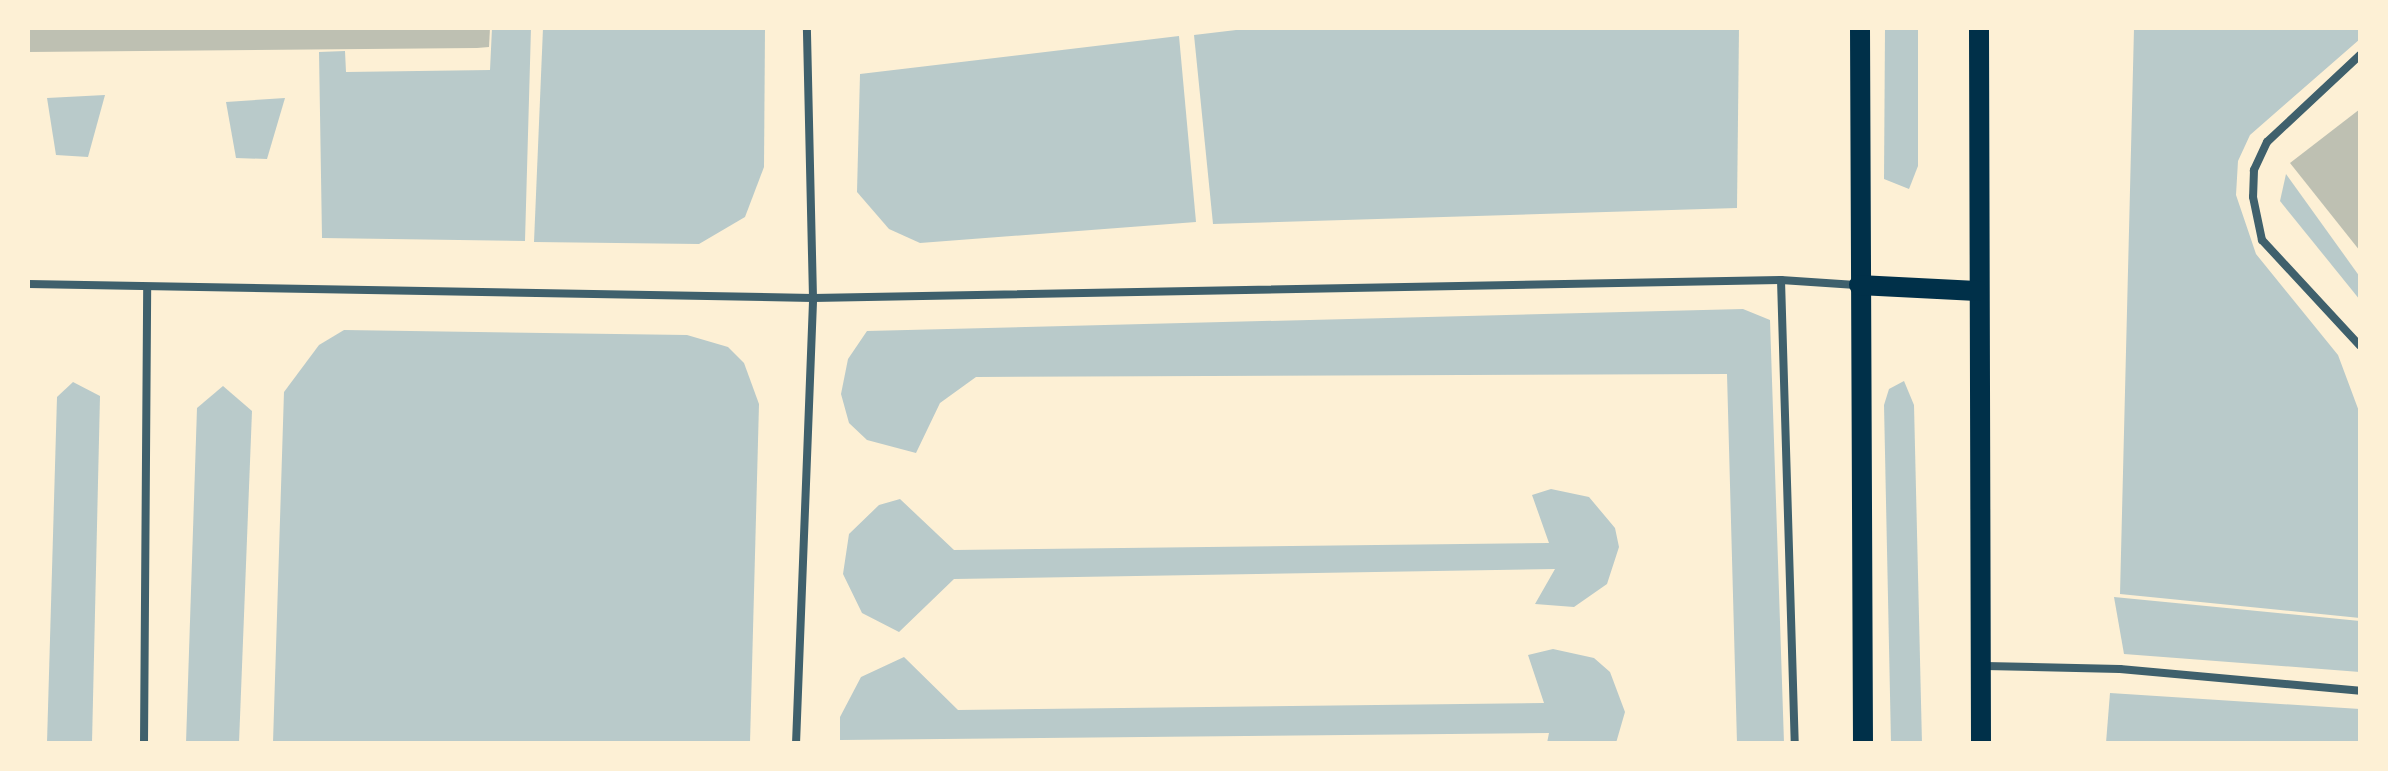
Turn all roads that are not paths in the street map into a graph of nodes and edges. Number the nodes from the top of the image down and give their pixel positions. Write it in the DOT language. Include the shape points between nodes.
graph roads {
  1 [pos="808,28"];
  2 [pos="1860,28"];
  3 [pos="1980,28"];
  4 [pos="2360,54"];
  5 [pos="1781,280"];
  6 [pos="28,284"];
  7 [pos="1859,285"];
  8 [pos="147,289"];
  9 [pos="1977,292"];
  10 [pos="813,298"];
  11 [pos="2360,346"];
  12 [pos="1984,666"];
  13 [pos="2360,690"];
  14 [pos="144,744"];
  15 [pos="796,744"];
  16 [pos="1795,744"];
  17 [pos="1863,744"];
  18 [pos="1981,744"];
  1 -- 10 [label="lane"];
  2 -- 7 [label="main road"];
  3 -- 9 [label="main road"];
  4 -- 11 [label="lane" via="2267,142 2254,170 2253,197 2262,240"];
  5 -- 7 [label="lane"];
  5 -- 10 [label="lane"];
  5 -- 16 [label="lane"];
  6 -- 8 [label="lane"];
  7 -- 9 [label="main road"];
  7 -- 17 [label="main road"];
  8 -- 10 [label="lane"];
  8 -- 14 [label="lane"];
  9 -- 12 [label="main road"];
  10 -- 15 [label="lane"];
  12 -- 13 [label="lane"];
  12 -- 18 [label="main road"];
}
